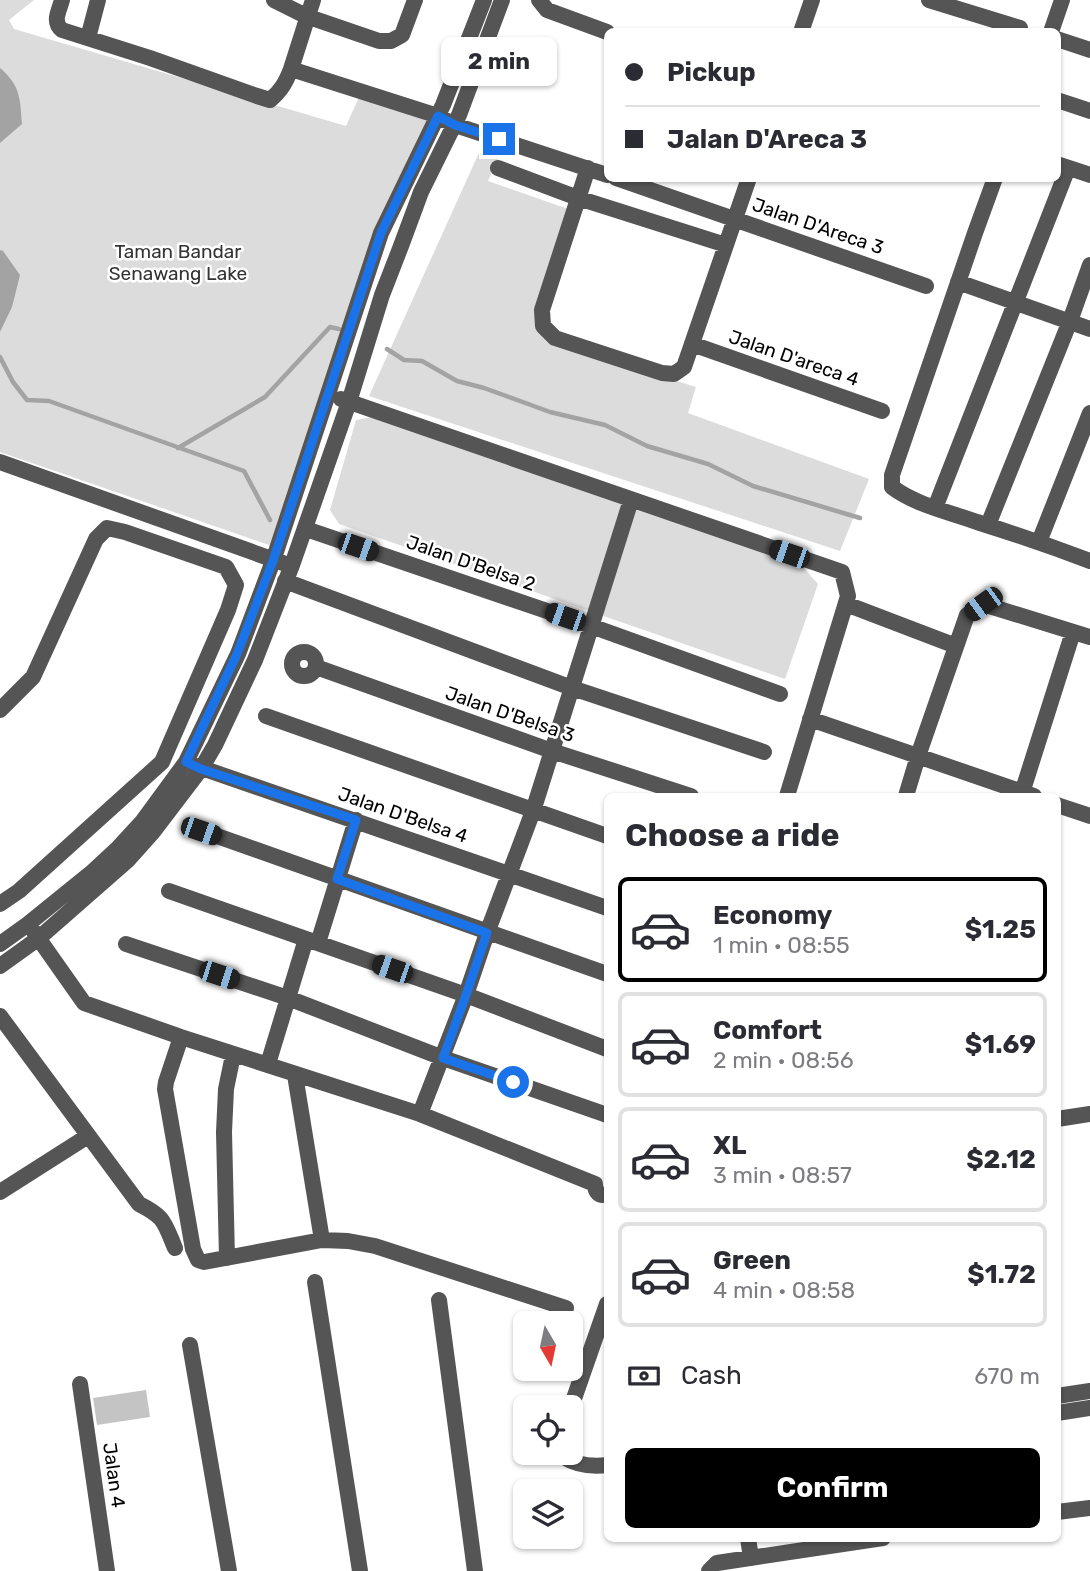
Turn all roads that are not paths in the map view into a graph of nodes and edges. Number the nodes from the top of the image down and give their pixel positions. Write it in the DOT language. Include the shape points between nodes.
graph roads {
  1 [pos="62,0"];
  2 [pos="98,0"];
  3 [pos="274,0"];
  4 [pos="313,0"];
  5 [pos="415,0"];
  6 [pos="484,0"];
  7 [pos="502,0"];
  8 [pos="539,0"];
  9 [pos="812,0"];
  10 [pos="929,0"];
  11 [pos="1062,0"];
  12 [pos="306,16"];
  13 [pos="802,28"];
  14 [pos="1020,28"];
  15 [pos="1052,28"];
  16 [pos="604,31"];
  17 [pos="88,38"];
  18 [pos="1061,40"];
  19 [pos="1090,50"];
  20 [pos="291,69"];
  21 [pos="1061,101"];
  22 [pos="1090,110"];
  23 [pos="438,116"];
  24 [pos="455,125"];
  25 [pos="1062,166"];
  26 [pos="498,168"];
  27 [pos="587,168"];
  28 [pos="604,174"];
  29 [pos="1090,175"];
  30 [pos="627,182"];
  31 [pos="749,182"];
  32 [pos="994,182"];
  33 [pos="1056,182"];
  34 [pos="578,198"];
  35 [pos="735,220"];
  36 [pos="726,245"];
  37 [pos="1090,265"];
  38 [pos="958,282"];
  39 [pos="926,286"];
  40 [pos="1015,302"];
  41 [pos="1070,321"];
  42 [pos="1090,329"];
  43 [pos="692,344"];
  44 [pos="329,395"];
  45 [pos="349,402"];
  46 [pos="882,411"];
  47 [pos="1090,413"];
  48 [pos="0,462"];
  49 [pos="631,500"];
  50 [pos="935,508"];
  51 [pos="988,525"];
  52 [pos="306,529"];
  53 [pos="1038,542"];
  54 [pos="273,561"];
  55 [pos="1090,561"];
  56 [pos="292,565"];
  57 [pos="285,581"];
  58 [pos="846,604"];
  59 [pos="591,626"];
  60 [pos="1073,632"];
  61 [pos="1090,637"];
  62 [pos="956,646"];
  63 [pos="316,667"];
  64 [pos="572,688"];
  65 [pos="780,694"];
  66 [pos="0,710"];
  67 [pos="266,716"];
  68 [pos="810,719"];
  69 [pos="552,751"];
  70 [pos="764,752"];
  71 [pos="918,756"];
  72 [pos="186,762"];
  73 [pos="201,769"];
  74 [pos="682,793"];
  75 [pos="788,793"];
  76 [pos="907,793"];
  77 [pos="1020,793"];
  78 [pos="1027,793"];
  79 [pos="1061,806"];
  80 [pos="533,811"];
  81 [pos="1090,817"];
  82 [pos="356,820"];
  83 [pos="201,831"];
  84 [pos="604,835"];
  85 [pos="509,873"];
  86 [pos="337,879"];
  87 [pos="169,891"];
  88 [pos="0,904"];
  89 [pos="604,907"];
  90 [pos="28,924"];
  91 [pos="487,933"];
  92 [pos="39,938"];
  93 [pos="312,941"];
  94 [pos="0,944"];
  95 [pos="126,944"];
  96 [pos="0,965"];
  97 [pos="604,973"];
  98 [pos="466,995"];
  99 [pos="288,998"];
  100 [pos="0,1016"];
  101 [pos="181,1037"];
  102 [pos="604,1048"];
  103 [pos="233,1055"];
  104 [pos="443,1058"];
  105 [pos="268,1064"];
  106 [pos="295,1075"];
  107 [pos="420,1114"];
  108 [pos="604,1114"];
  109 [pos="1090,1114"];
  110 [pos="1061,1118"];
  111 [pos="88,1136"];
  112 [pos="603,1186"];
  113 [pos="0,1192"];
  114 [pos="323,1240"];
  115 [pos="175,1248"];
  116 [pos="227,1258"];
  117 [pos="315,1282"];
  118 [pos="439,1300"];
  119 [pos="566,1308"];
  120 [pos="604,1313"];
  121 [pos="190,1345"];
  122 [pos="80,1384"];
  123 [pos="1090,1391"];
  124 [pos="575,1395"];
  125 [pos="1061,1395"];
  126 [pos="1090,1408"];
  127 [pos="1061,1412"];
  128 [pos="583,1465"];
  129 [pos="604,1465"];
  130 [pos="1090,1508"];
  131 [pos="1061,1511"];
  132 [pos="749,1542"];
  133 [pos="836,1542"];
  134 [pos="808,1544"];
  135 [pos="751,1558"];
  136 [pos="107,1571"];
  137 [pos="229,1571"];
  138 [pos="360,1571"];
  139 [pos="475,1571"];
  140 [pos="709,1571"];
  1 -- 17 [label="street" via="57,26"];
  2 -- 17 [label="street"];
  3 -- 12 [label="street"];
  4 -- 12 [label="street"];
  5 -- 12 [label="street" via="402,35 391,41"];
  6 -- 23 [label="street"];
  7 -- 24 [label="street"];
  8 -- 16 [label="street" via="547,10"];
  9 -- 13 [label="street"];
  10 -- 14 [label="street"];
  11 -- 15 [label="street"];
  12 -- 20 [label="street"];
  17 -- 20 [label="street" via="270,100"];
  18 -- 19 [label="street"];
  20 -- 23 [label="street"];
  21 -- 22 [label="street"];
  23 -- 24 [label="street"];
  23 -- 44 [label="street" via="381,233"];
  24 -- 27 [label="street"];
  24 -- 45 [label="street" via="417,203"];
  25 -- 29 [label="street"];
  26 -- 34 [label="street"];
  27 -- 28 [label="street"];
  27 -- 34 [label="street"];
  30 -- 35 [label="street, Jalan D'Areca 3"];
  31 -- 35 [label="street"];
  32 -- 38 [label="street"];
  33 -- 40 [label="street"];
  34 -- 36 [label="street"];
  34 -- 43 [label="street" via="542,310 543,326 555,338 662,373 674,374 684,366"];
  35 -- 36 [label="street"];
  35 -- 39 [label="street, Jalan D'Areca 3"];
  36 -- 43 [label="street"];
  37 -- 41 [label="street"];
  38 -- 40 [label="street"];
  38 -- 50 [label="street" via="892,475 892,487"];
  40 -- 41 [label="street"];
  40 -- 50 [label="street"];
  41 -- 42 [label="street"];
  41 -- 51 [label="street"];
  43 -- 46 [label="street, Jalan D'areca 4"];
  44 -- 45 [label="street"];
  44 -- 54 [label="street"];
  45 -- 49 [label="street"];
  45 -- 52 [label="street"];
  47 -- 53 [label="street"];
  48 -- 54 [label="street"];
  49 -- 58 [label="street" via="842,572"];
  49 -- 59 [label="street"];
  50 -- 51 [label="street"];
  51 -- 53 [label="street"];
  52 -- 56 [label="street"];
  52 -- 59 [label="street, Jalan D'Belsa 2"];
  53 -- 55 [label="street"];
  54 -- 56 [label="street"];
  54 -- 72 [label="street" via="237,654"];
  56 -- 57 [label="street"];
  57 -- 64 [label="street"];
  57 -- 73 [label="street" via="254,660"];
  58 -- 62 [label="street"];
  58 -- 68 [label="street"];
  59 -- 64 [label="street"];
  59 -- 65 [label="street, Jalan D'Belsa 2"];
  60 -- 61 [label="street"];
  60 -- 62 [label="street" via="983,604 967,615"];
  60 -- 78 [label="street"];
  62 -- 71 [label="street"];
  63 -- 69 [label="street, Jalan D'Belsa 3"];
  64 -- 69 [label="street"];
  64 -- 70 [label="street"];
  66 -- 88 [label="street" via="33,677 96,539 107,528 226,567 236,584 162,762"];
  67 -- 80 [label="street"];
  68 -- 71 [label="street"];
  68 -- 75 [label="street"];
  69 -- 74 [label="street, Jalan D'Belsa 3"];
  69 -- 80 [label="street"];
  71 -- 76 [label="street"];
  71 -- 77 [label="street"];
  72 -- 73 [label="street, Jalan D'Belsa 4"];
  72 -- 90 [label="street" via="120,847"];
  73 -- 82 [label="street, Jalan D'Belsa 4"];
  73 -- 92 [label="street" via="128,860"];
  79 -- 81 [label="street"];
  80 -- 84 [label="street"];
  80 -- 85 [label="street"];
  82 -- 85 [label="street, Jalan D'Belsa 4"];
  82 -- 86 [label="street"];
  83 -- 86 [label="street"];
  85 -- 89 [label="street, Jalan D'Belsa 4"];
  85 -- 91 [label="street"];
  86 -- 91 [label="street"];
  86 -- 93 [label="street"];
  87 -- 93 [label="street"];
  90 -- 92 [label="street"];
  90 -- 94 [label="street"];
  91 -- 97 [label="street"];
  91 -- 98 [label="street"];
  92 -- 96 [label="street"];
  92 -- 101 [label="street" via="84,1003"];
  93 -- 98 [label="street"];
  93 -- 99 [label="street"];
  95 -- 99 [label="street"];
  98 -- 102 [label="street"];
  98 -- 104 [label="street"];
  99 -- 104 [label="street"];
  99 -- 105 [label="street"];
  100 -- 111 [label="street"];
  101 -- 103 [label="street"];
  101 -- 116 [label="street" via="165,1089 193,1249 204,1262"];
  103 -- 105 [label="street"];
  103 -- 116 [label="street" via="224,1132"];
  104 -- 107 [label="street"];
  104 -- 108 [label="street"];
  105 -- 106 [label="street"];
  106 -- 107 [label="street"];
  106 -- 114 [label="street"];
  107 -- 112 [label="street"];
  109 -- 110 [label="street"];
  111 -- 113 [label="street"];
  111 -- 115 [label="street" via="139,1204 158,1213"];
  114 -- 116 [label="street"];
  114 -- 119 [label="street" via="375,1246"];
  117 -- 138 [label="street"];
  118 -- 139 [label="street"];
  120 -- 124 [label="street"];
  121 -- 137 [label="street"];
  122 -- 136 [label="street, Jalan 4"];
  123 -- 125 [label="street"];
  126 -- 127 [label="street"];
  128 -- 129 [label="street"];
  130 -- 131 [label="street"];
  132 -- 135 [label="street"];
  133 -- 134 [label="street"];
  134 -- 135 [label="street"];
  135 -- 140 [label="street" via="718,1563"];
}
